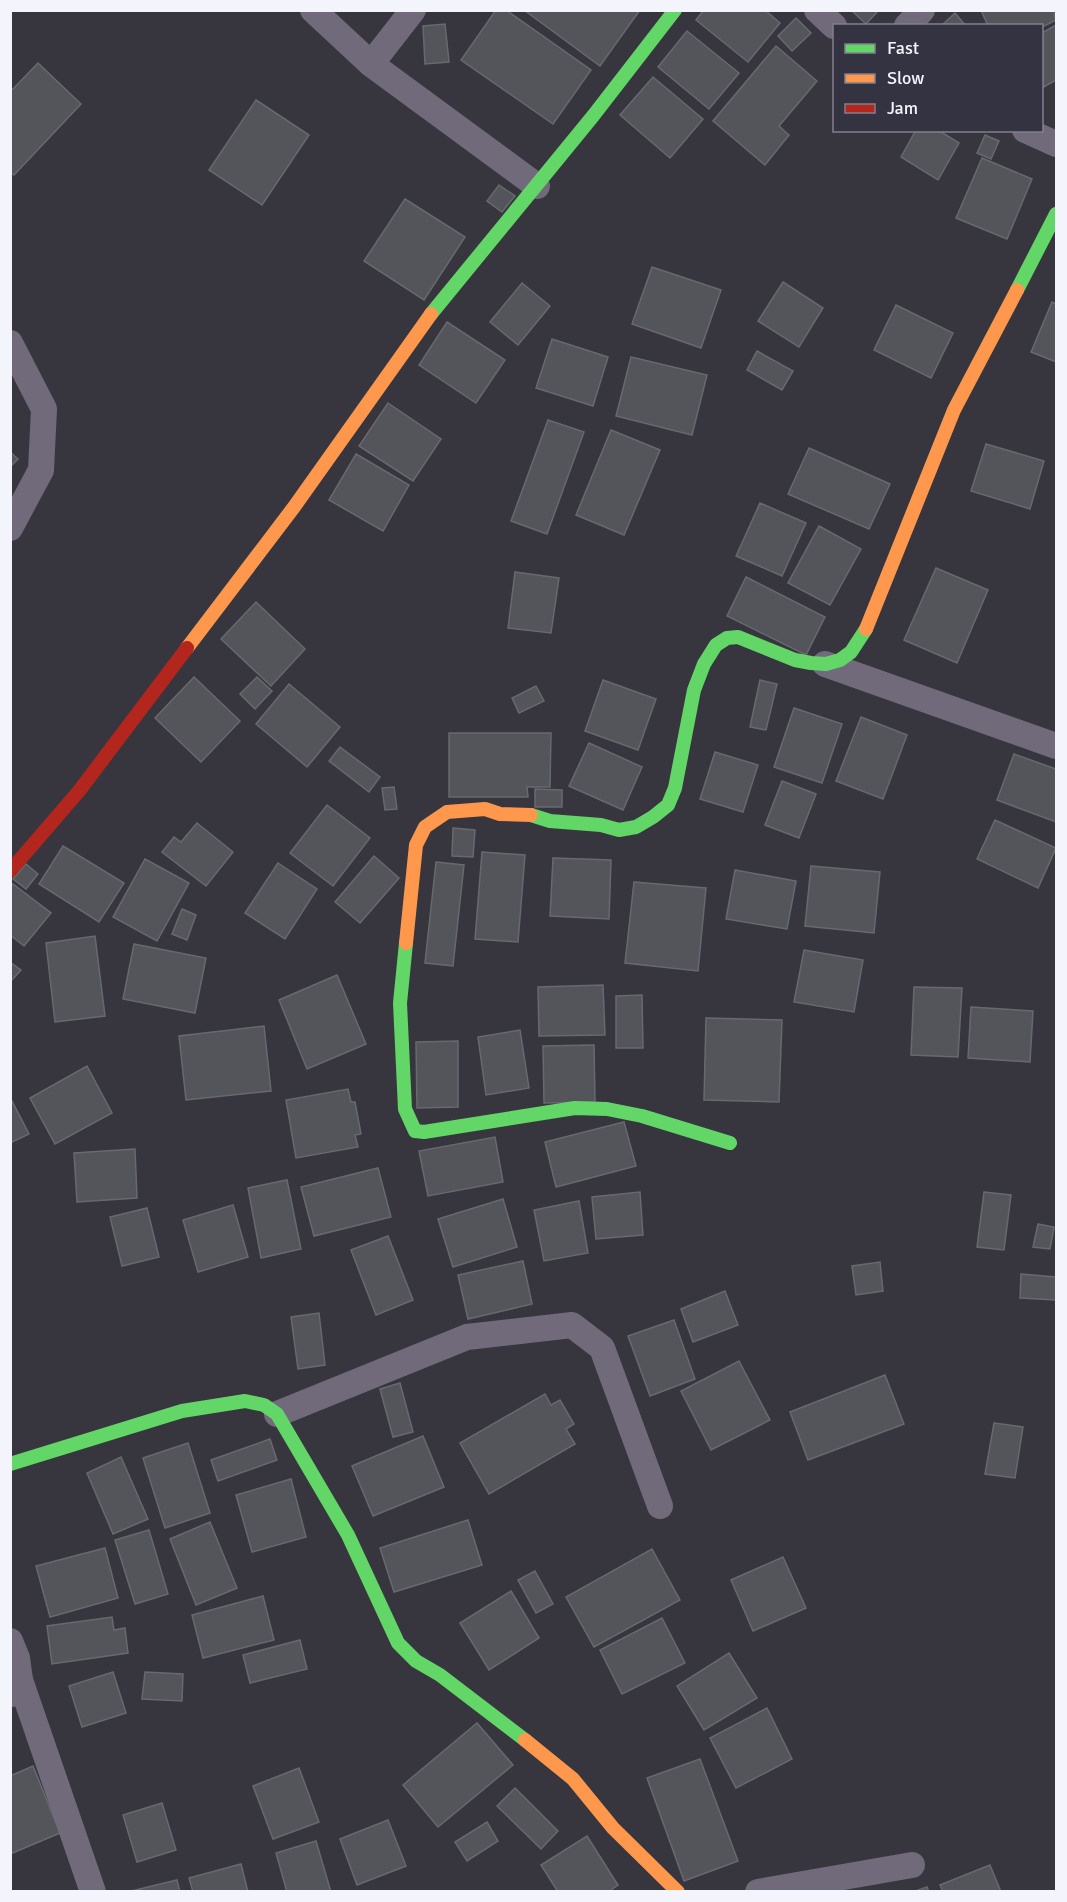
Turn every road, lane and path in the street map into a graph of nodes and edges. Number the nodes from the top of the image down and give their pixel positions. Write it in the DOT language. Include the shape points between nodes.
graph roads {
  1 [pos="313,10"];
  2 [pos="413,10"];
  3 [pos="675,10"];
  4 [pos="817,10"];
  5 [pos="922,10"];
  6 [pos="909,24"];
  7 [pos="833,25"];
  8 [pos="371,64"];
  9 [pos="1029,132"];
  10 [pos="1056,144"];
  11 [pos="537,186"];
  12 [pos="1056,214"];
  13 [pos="10,343"];
  14 [pos="10,528"];
  15 [pos="825,664"];
  16 [pos="1056,746"];
  17 [pos="10,871"];
  18 [pos="730,1143"];
  19 [pos="278,1414"];
  20 [pos="10,1464"];
  21 [pos="660,1506"];
  22 [pos="10,1641"];
  23 [pos="15,1688"];
  24 [pos="912,1865"];
  25 [pos="93,1892"];
  26 [pos="678,1892"];
  27 [pos="758,1892"];
  1 -- 8 [label="street"];
  2 -- 8 [label="street"];
  3 -- 11 [label="street"];
  4 -- 7 [label="street"];
  5 -- 6 [label="street"];
  8 -- 11 [label="street"];
  9 -- 10 [label="street"];
  11 -- 17 [label="street" via="428,318 287,516 78,791"];
  12 -- 15 [label="street" via="954,410 869,624 850,652"];
  13 -- 14 [label="street" via="44,409 41,470"];
  15 -- 16 [label="street"];
  15 -- 18 [label="street" via="796,660 738,637 716,645 694,690 675,788 668,805 636,827 619,830 485,809 447,812 425,827 416,845 400,1003 405,1109 415,1131 575,1108 607,1109"];
  19 -- 20 [label="street" via="264,1405 245,1401 182,1411"];
  19 -- 21 [label="street" via="467,1337 572,1325 602,1348"];
  19 -- 26 [label="street" via="348,1535 398,1643 416,1661 440,1675 573,1779 613,1828"];
  22 -- 23 [label="street" via="17,1658"];
  23 -- 25 [label="street"];
  24 -- 27 [label="street"];
}
